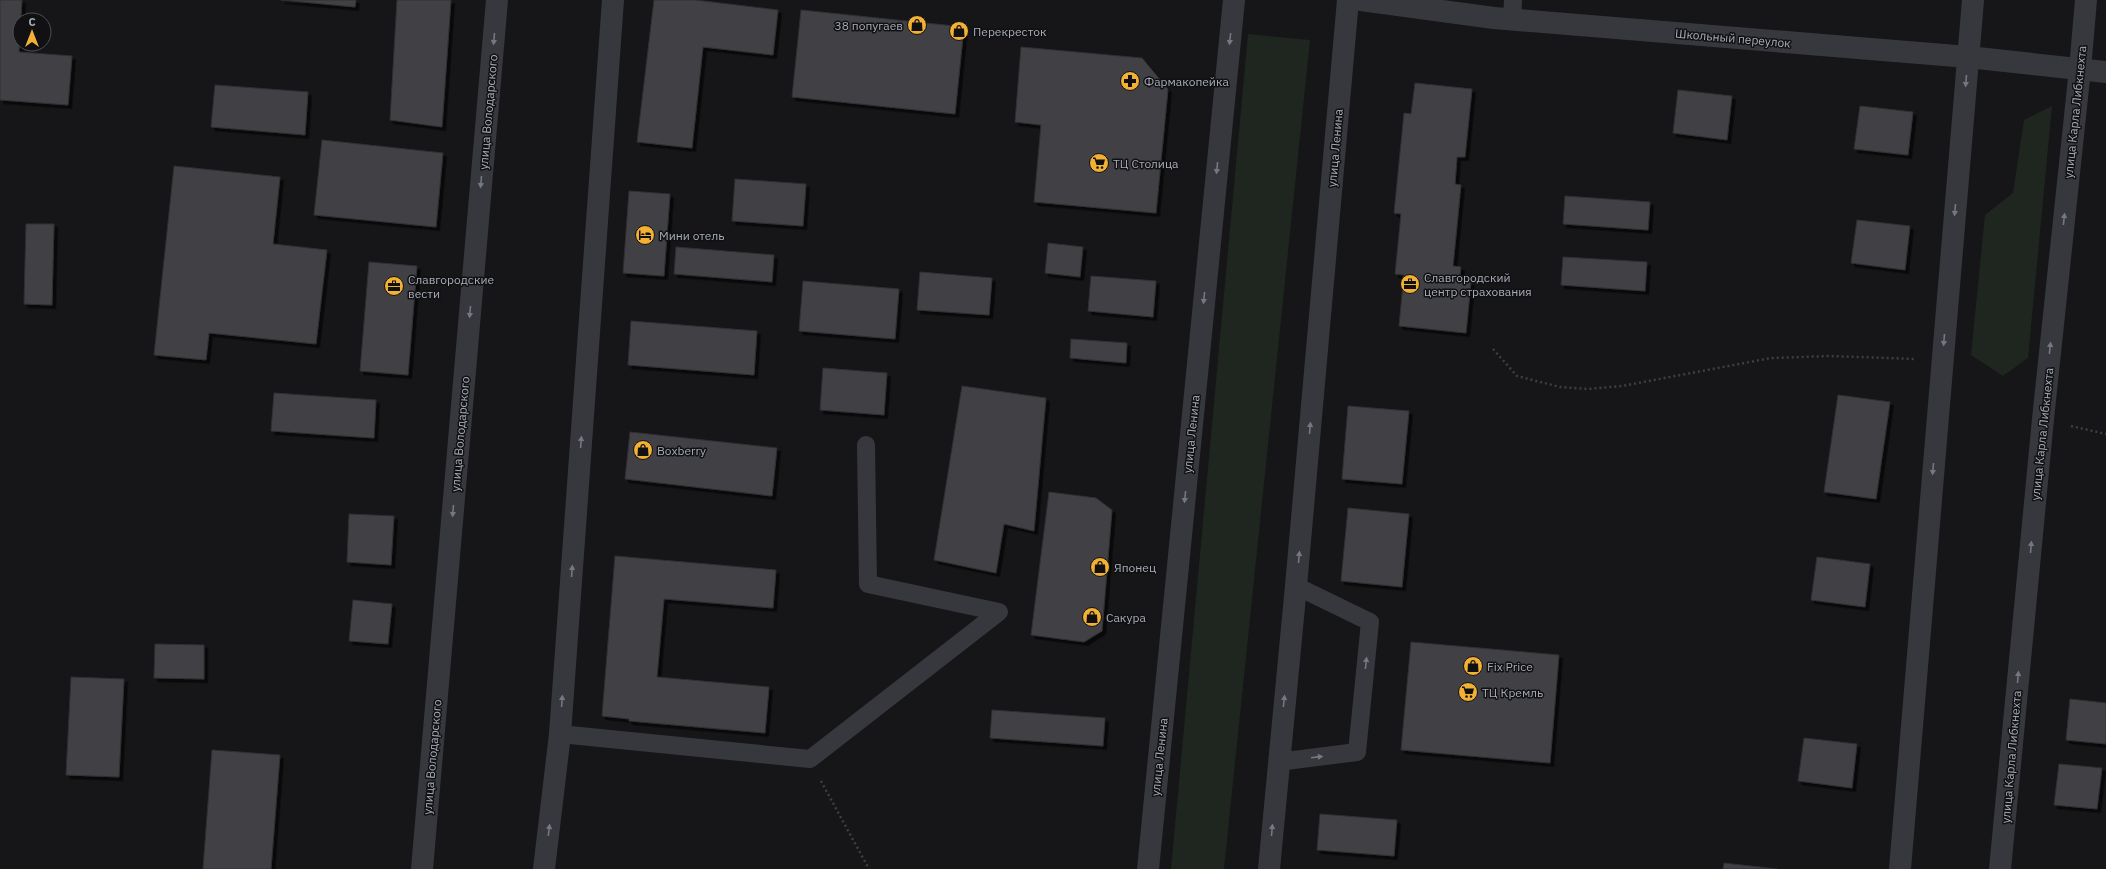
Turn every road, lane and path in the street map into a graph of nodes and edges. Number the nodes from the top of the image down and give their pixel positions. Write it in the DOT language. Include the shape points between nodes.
graph roads {
  1 [pos="497,0"];
  2 [pos="614,0"];
  3 [pos="1234,0"];
  4 [pos="1348,0"];
  5 [pos="1362,0"];
  6 [pos="1973,0"];
  7 [pos="2086,0"];
  8 [pos="1512,10"];
  9 [pos="1968,57"];
  10 [pos="2080,69"];
  11 [pos="2106,72"];
  12 [pos="1493,349"];
  13 [pos="1942,361"];
  14 [pos="2043,419"];
  15 [pos="2106,434"];
  16 [pos="866,445"];
  17 [pos="1296,586"];
  18 [pos="560,734"];
  19 [pos="810,759"];
  20 [pos="1278,762"];
  21 [pos="422,869"];
  22 [pos="544,869"];
  23 [pos="869,869"];
  24 [pos="1148,869"];
  25 [pos="1269,869"];
  26 [pos="1900,869"];
  27 [pos="2000,869"];
  1 -- 21 [label="street, улица Володарского, one-way"];
  18 -- 2 [label="street, one-way"];
  3 -- 24 [label="street, улица Ленина, one-way"];
  17 -- 4 [label="street, улица Ленина, one-way"];
  5 -- 8 [label="street, Школьный переулок"];
  6 -- 9 [label="street"];
  7 -- 10 [label="street, улица Карла Либкнехта"];
  8 -- 9 [label="street, Школьный переулок"];
  9 -- 10 [label="street, Школьный переулок"];
  9 -- 13 [label="street, one-way"];
  10 -- 11 [label="street, Школьный переулок"];
  14 -- 10 [label="street, улица Карла Либкнехта, one-way"];
  12 -- 13 [label="path" via="1517,376 1560,387 1588,389 1622,386 1771,358 1837,356"];
  13 -- 26 [label="street, one-way"];
  14 -- 15 [label="path"];
  27 -- 14 [label="street, улица Карла Либкнехта, one-way"];
  16 -- 19 [label="lane" via="868,584 999,612"];
  20 -- 17 [label="street, улица Ленина, one-way"];
  20 -- 17 [label="lane, one-way" via="1357,752 1370,622"];
  18 -- 19 [label="lane"];
  22 -- 18 [label="street, one-way"];
  19 -- 23 [label="path"];
  25 -- 20 [label="street, улица Ленина, one-way"];
}
